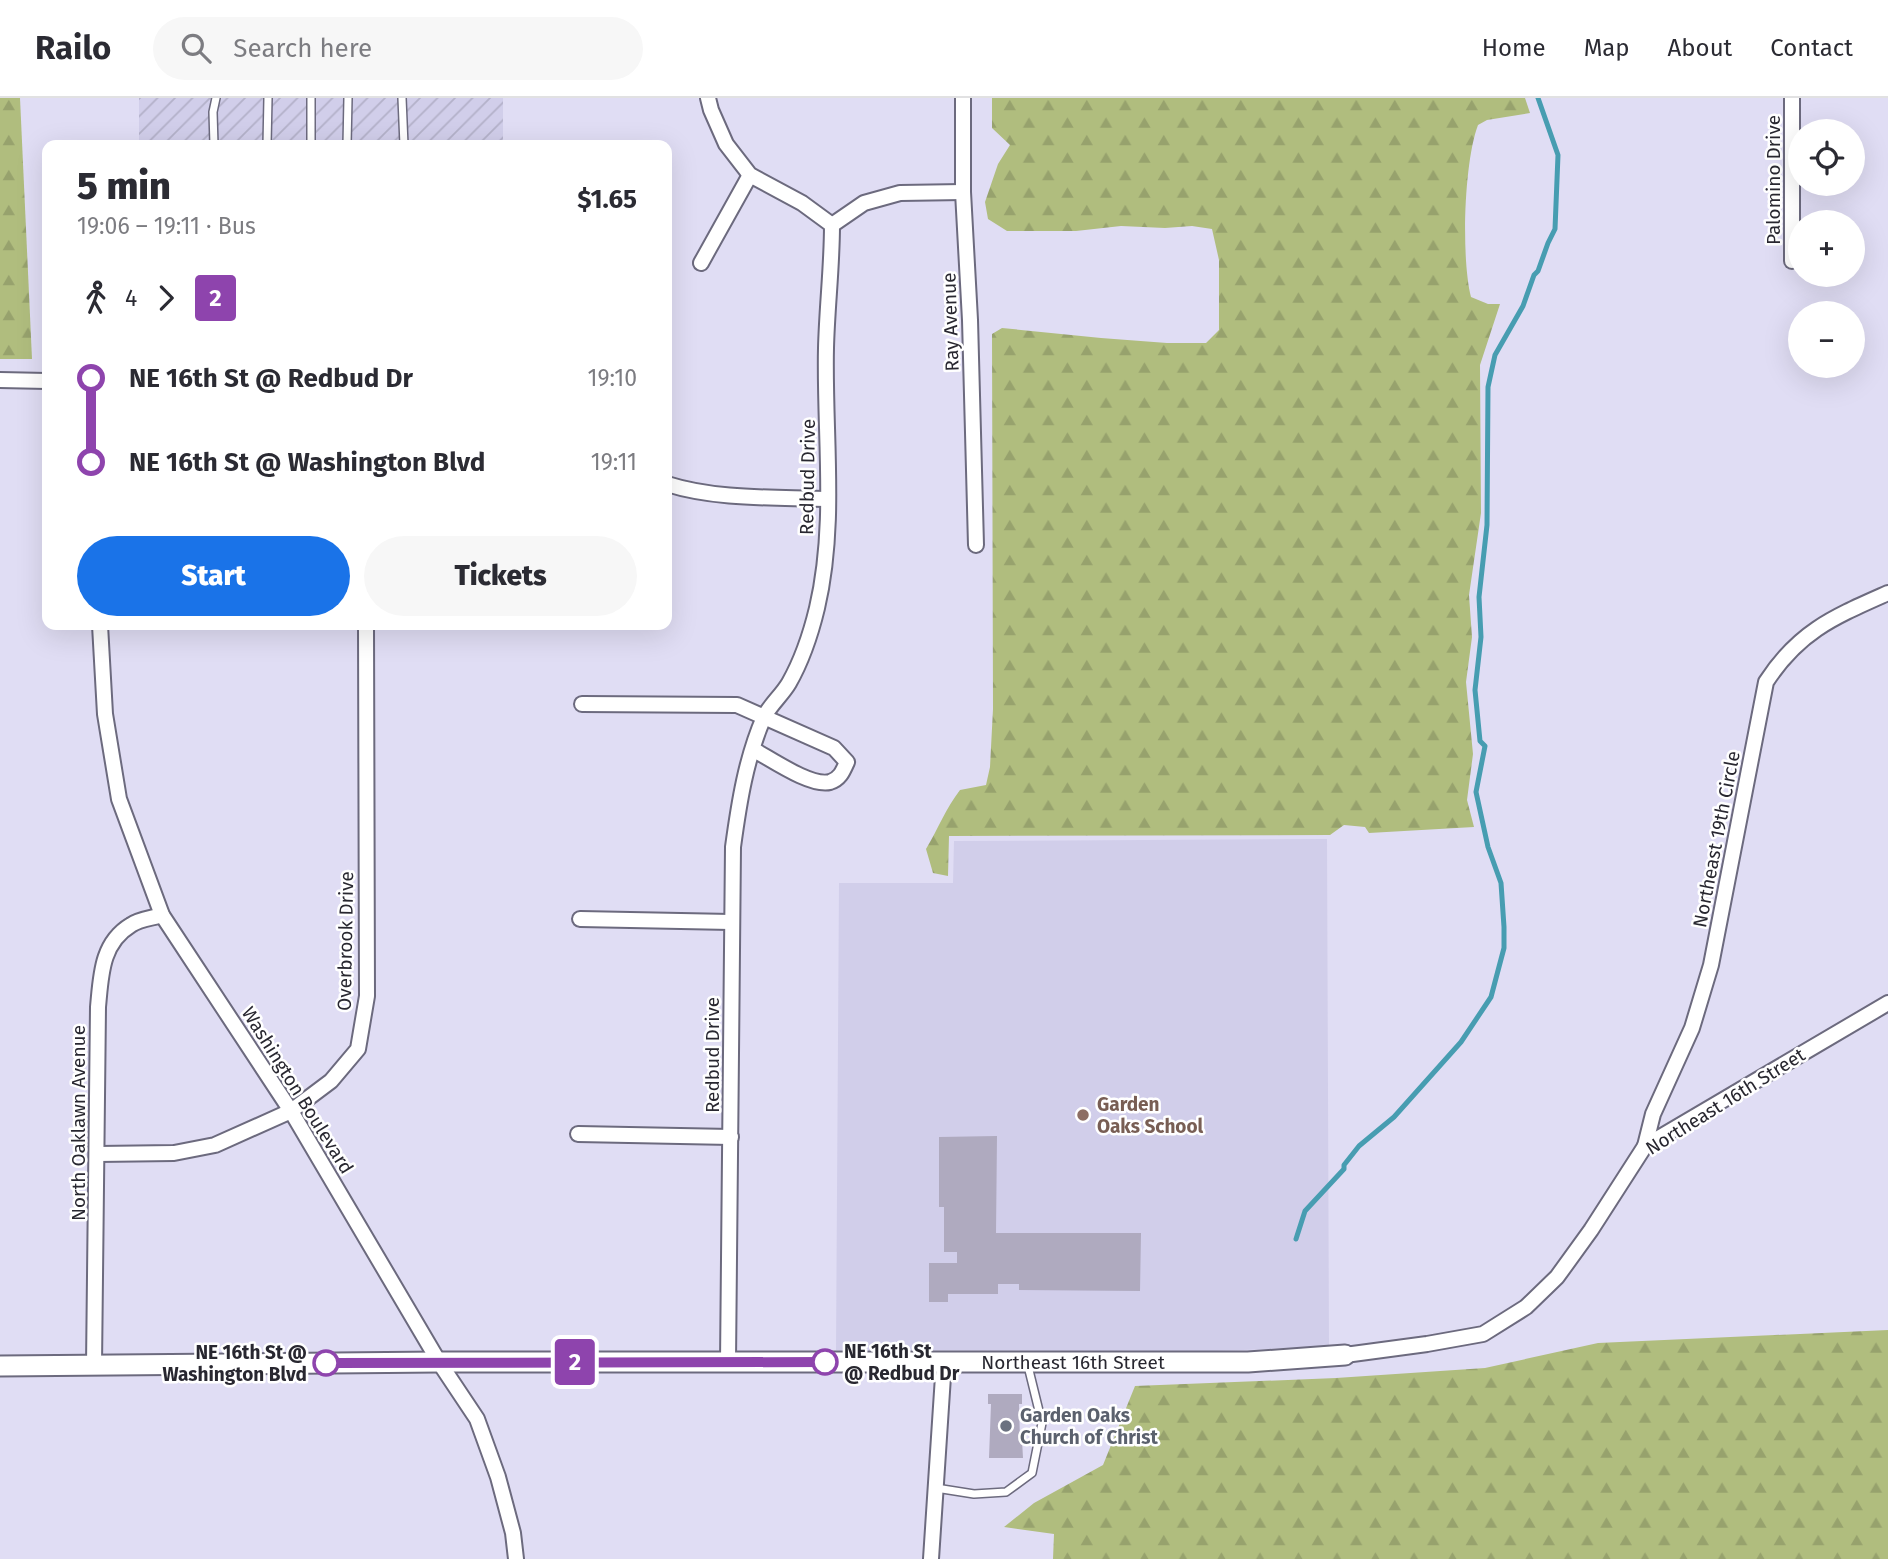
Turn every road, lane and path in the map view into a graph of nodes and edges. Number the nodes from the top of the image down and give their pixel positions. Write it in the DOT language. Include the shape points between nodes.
graph roads {
  1 [pos="216,98"];
  2 [pos="268,98"];
  3 [pos="310,98"];
  4 [pos="348,98"];
  5 [pos="402,98"];
  6 [pos="708,98"];
  7 [pos="964,98"];
  8 [pos="1792,98"];
  9 [pos="214,140"];
  10 [pos="267,140"];
  11 [pos="310,140"];
  12 [pos="347,140"];
  13 [pos="404,140"];
  14 [pos="750,175"];
  15 [pos="963,192"];
  16 [pos="1792,210"];
  17 [pos="832,225"];
  18 [pos="701,263"];
  19 [pos="0,380"];
  20 [pos="42,381"];
  21 [pos="672,486"];
  22 [pos="828,499"];
  23 [pos="976,545"];
  24 [pos="1888,593"];
  25 [pos="100,630"];
  26 [pos="366,630"];
  27 [pos="582,704"];
  28 [pos="765,716"];
  29 [pos="754,750"];
  30 [pos="162,915"];
  31 [pos="580,919"];
  32 [pos="731,922"];
  33 [pos="1888,1003"];
  34 [pos="291,1111"];
  35 [pos="578,1134"];
  36 [pos="730,1137"];
  37 [pos="1644,1146"];
  38 [pos="98,1154"];
  39 [pos="1345,1355"];
  40 [pos="439,1362"];
  41 [pos="728,1362"];
  42 [pos="944,1362"];
  43 [pos="1027,1362"];
  44 [pos="0,1366"];
  45 [pos="94,1366"];
  46 [pos="936,1489"];
  47 [pos="516,1559"];
  48 [pos="932,1559"];
  1 -- 9 [label="lane"];
  2 -- 10 [label="lane"];
  3 -- 11 [label="lane"];
  4 -- 12 [label="lane"];
  5 -- 13 [label="lane"];
  6 -- 14 [label="street" via="726,144"];
  7 -- 15 [label="street, Ray Avenue"];
  8 -- 16 [label="street, Palomino Drive"];
  14 -- 17 [label="street" via="802,202"];
  14 -- 18 [label="street"];
  15 -- 17 [label="street" via="900,193 864,202"];
  15 -- 23 [label="street, Ray Avenue"];
  17 -- 22 [label="street, Redbud Drive" via="826,347"];
  19 -- 20 [label="street"];
  21 -- 22 [label="street" via="739,495"];
  22 -- 28 [label="street, Redbud Drive" via="817,608 788,684"];
  24 -- 37 [label="street, Northeast 19th Circle" via="1828,621 1797,643 1766,682 1711,965 1692,1028 1653,1114"];
  25 -- 30 [label="street, Washington Boulevard" via="105,714 119,799"];
  26 -- 34 [label="street, Overbrook Drive" via="367,996 358,1049 331,1081"];
  27 -- 28 [label="street" via="737,705"];
  28 -- 29 [label="street, Redbud Drive"];
  28 -- 29 [label="street" via="834,748 847,762 841,775 828,782 806,779"];
  29 -- 32 [label="street, Redbud Drive" via="741,790"];
  30 -- 34 [label="street, Washington Boulevard"];
  30 -- 38 [label="street, North Oaklawn Avenue" via="132,924 111,943 101,967"];
  31 -- 32 [label="street"];
  32 -- 36 [label="street, Redbud Drive"];
  33 -- 37 [label="street, Northeast 16th Street"];
  34 -- 38 [label="street, Overbrook Drive" via="215,1145 174,1153"];
  34 -- 40 [label="street, Washington Boulevard"];
  35 -- 36 [label="street"];
  36 -- 41 [label="street, Redbud Drive"];
  37 -- 39 [label="street, Northeast 16th Street" via="1557,1277 1526,1307 1483,1334"];
  38 -- 45 [label="street, North Oaklawn Avenue"];
  39 -- 43 [label="street, Northeast 16th Street" via="1248,1362"];
  40 -- 41 [label="street, Northeast 16th Street"];
  40 -- 45 [label="street, Northeast 16th Street"];
  40 -- 47 [label="street, Washington Boulevard" via="477,1419 504,1500"];
  41 -- 42 [label="street, Northeast 16th Street"];
  42 -- 43 [label="street, Northeast 16th Street"];
  42 -- 46 [label="street"];
  43 -- 46 [label="lane" via="1042,1423 1032,1473 1006,1492"];
  44 -- 45 [label="street, Northeast 16th Street"];
  46 -- 48 [label="street"];
}
